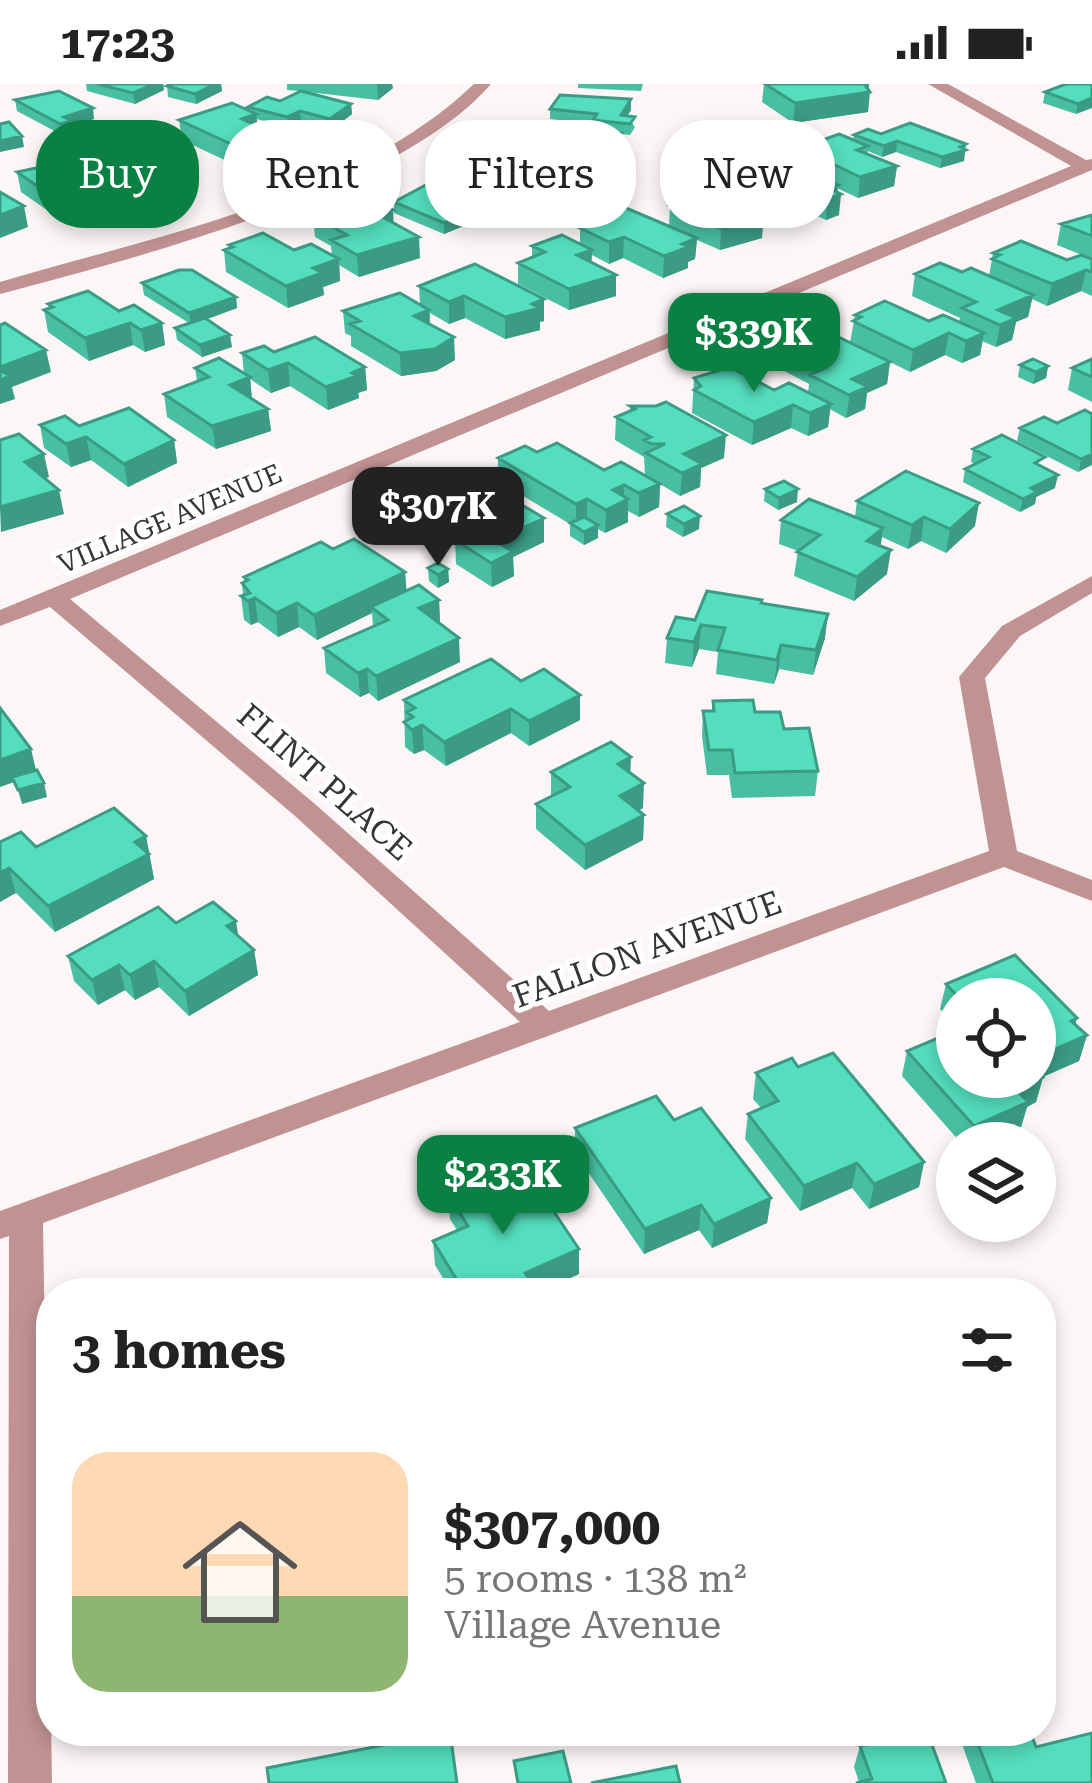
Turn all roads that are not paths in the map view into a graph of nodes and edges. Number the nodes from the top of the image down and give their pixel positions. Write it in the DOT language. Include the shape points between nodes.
graph roads {
  1 [pos="483,84"];
  2 [pos="936,84"];
  3 [pos="1088,166"];
  4 [pos="0,289"];
  5 [pos="1092,583"];
  6 [pos="53,597"];
  7 [pos="0,619"];
  8 [pos="1004,856"];
  9 [pos="1092,891"];
  10 [pos="545,1026"];
  11 [pos="13,1221"];
  12 [pos="30,1783"];
  1 -- 4 [label="street" via="467,106 392,154 298,193"];
  2 -- 3 [label="street"];
  3 -- 6 [label="street, VILLAGE AVENUE"];
  5 -- 8 [label="street" via="1012,632 972,677"];
  6 -- 7 [label="street, VILLAGE AVENUE"];
  6 -- 10 [label="street, FLINT PLACE"];
  8 -- 9 [label="street"];
  8 -- 10 [label="street, FALLON AVENUE"];
  10 -- 11 [label="street, FALLON AVENUE"];
  11 -- 12 [label="street"];
}
